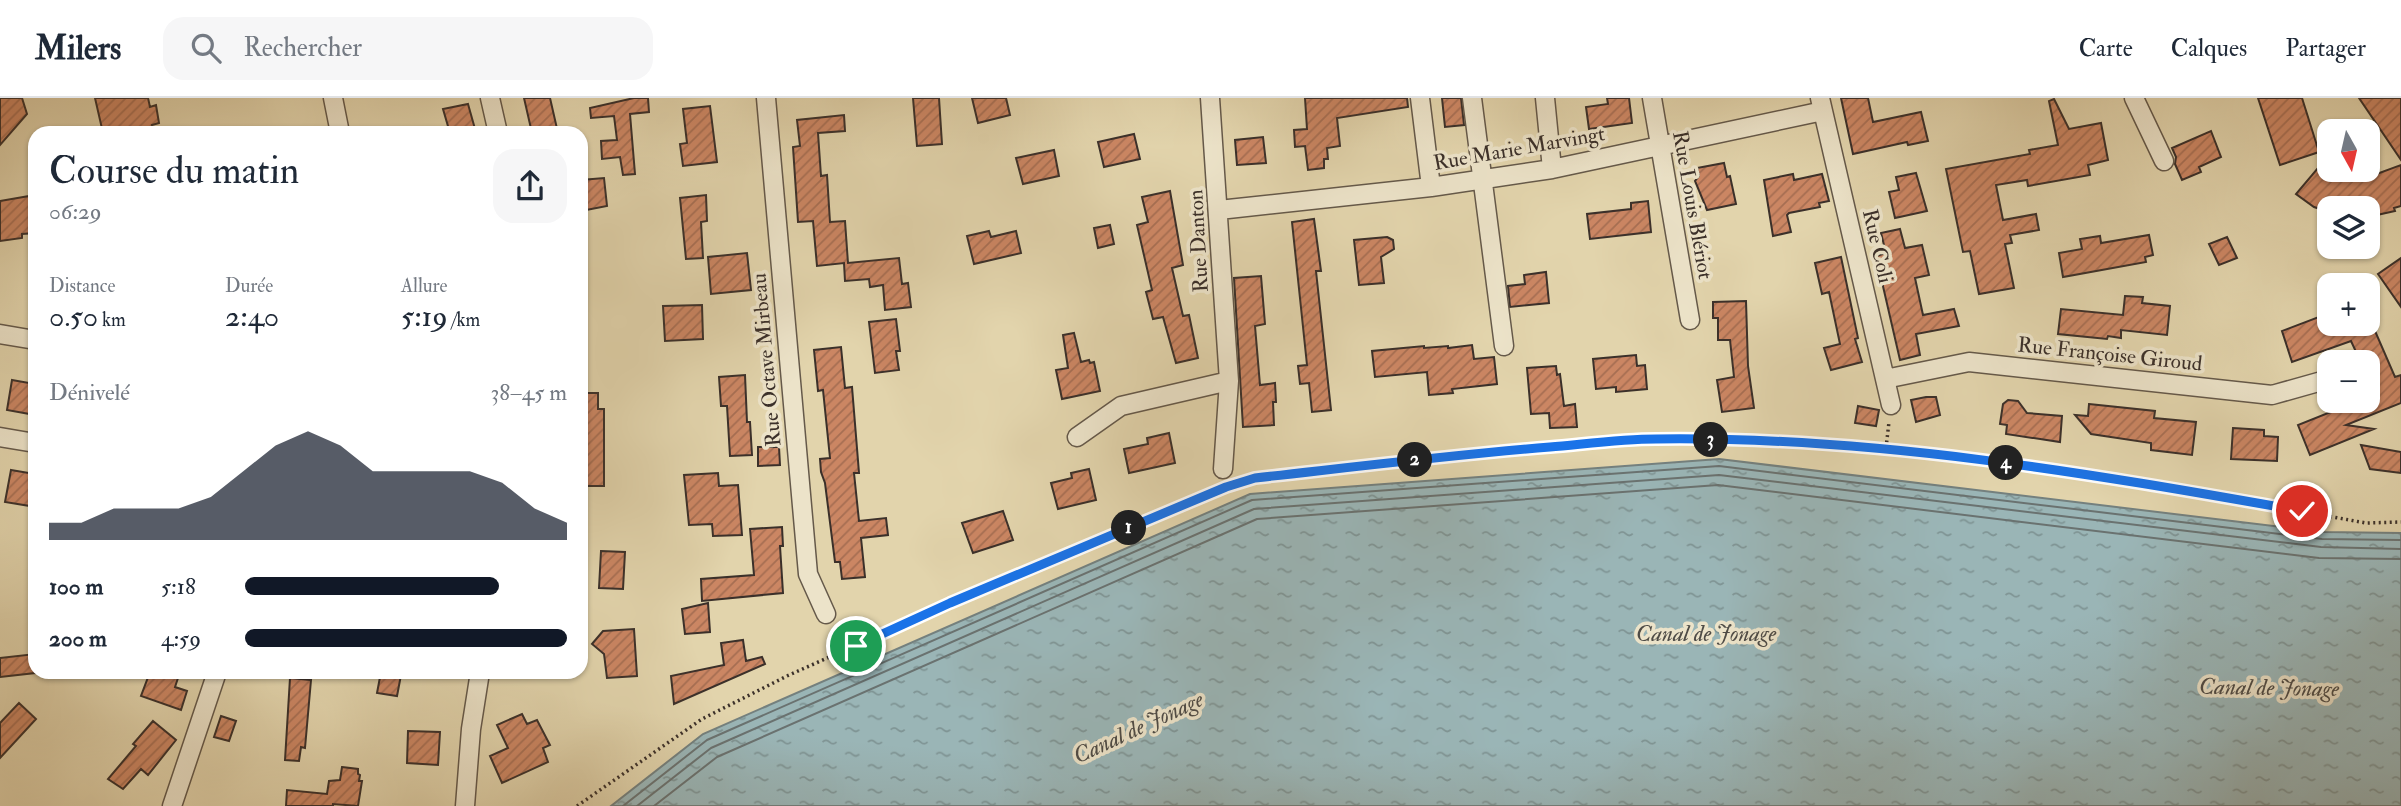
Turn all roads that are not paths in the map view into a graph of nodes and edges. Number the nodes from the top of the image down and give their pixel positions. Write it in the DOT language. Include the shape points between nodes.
graph roads {
  1 [pos="333,98"];
  2 [pos="489,98"];
  3 [pos="766,98"];
  4 [pos="1210,98"];
  5 [pos="1420,98"];
  6 [pos="1472,98"];
  7 [pos="1545,98"];
  8 [pos="1653,98"];
  9 [pos="2134,98"];
  10 [pos="1822,104"];
  11 [pos="339,126"];
  12 [pos="496,126"];
  13 [pos="1660,145"];
  14 [pos="2164,161"];
  15 [pos="1552,169"];
  16 [pos="1482,180"];
  17 [pos="1431,187"];
  18 [pos="1219,210"];
  19 [pos="1690,320"];
  20 [pos="0,334"];
  21 [pos="28,339"];
  22 [pos="1504,346"];
  23 [pos="1885,379"];
  24 [pos="1229,381"];
  25 [pos="2317,382"];
  26 [pos="1891,405"];
  27 [pos="0,437"];
  28 [pos="1077,437"];
  29 [pos="28,442"];
  30 [pos="1223,469"];
  31 [pos="832,618"];
  32 [pos="215,679"];
  33 [pos="479,679"];
  34 [pos="172,806"];
  35 [pos="465,806"];
  1 -- 11 [label="street"];
  2 -- 12 [label="street"];
  3 -- 31 [label="street, Rue Octave Mirbeau" via="808,574"];
  4 -- 18 [label="street, Rue Danton"];
  5 -- 17 [label="street"];
  6 -- 16 [label="street"];
  7 -- 15 [label="street"];
  8 -- 13 [label="street, Rue Louis Blériot"];
  9 -- 14 [label="street"];
  10 -- 13 [label="street, Rue Marie Marvingt"];
  10 -- 23 [label="street, Rue Coli"];
  13 -- 15 [label="street, Rue Marie Marvingt"];
  13 -- 19 [label="street, Rue Louis Blériot"];
  15 -- 16 [label="street, Rue Marie Marvingt"];
  16 -- 17 [label="street, Rue Marie Marvingt"];
  16 -- 22 [label="street"];
  17 -- 18 [label="street, Rue Marie Marvingt"];
  18 -- 24 [label="street, Rue Danton"];
  20 -- 21 [label="street"];
  23 -- 25 [label="street, Rue Françoise Giroud" via="1969,362 2272,395"];
  23 -- 26 [label="street, Rue Coli"];
  24 -- 28 [label="street" via="1121,407"];
  24 -- 30 [label="street, Rue Danton"];
  27 -- 29 [label="street"];
  32 -- 34 [label="street"];
  33 -- 35 [label="street"];
}
